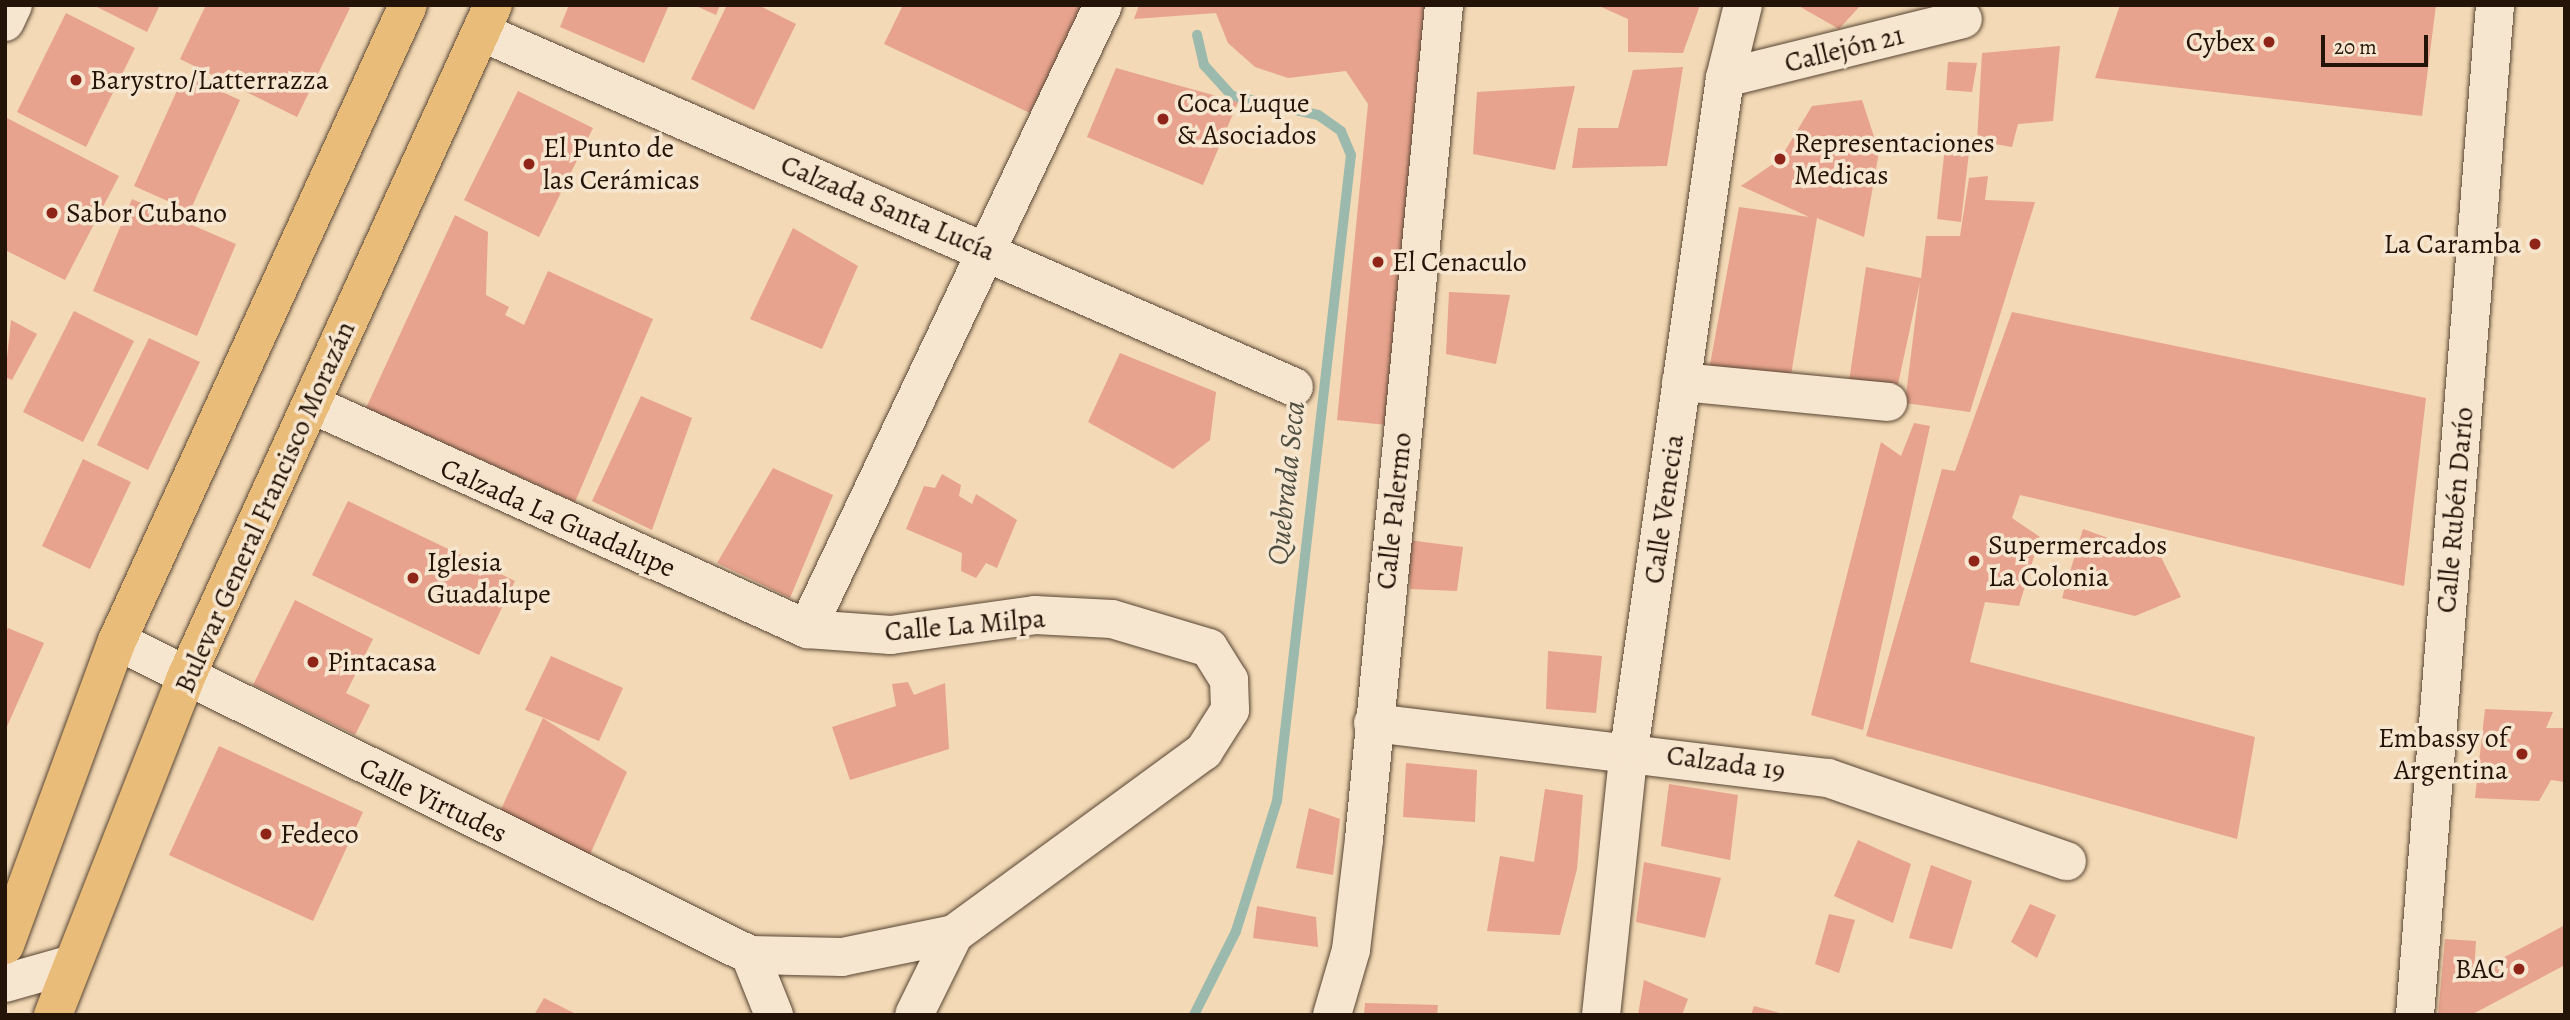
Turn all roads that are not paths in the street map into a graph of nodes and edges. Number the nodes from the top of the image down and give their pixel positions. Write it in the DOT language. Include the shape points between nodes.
graph roads {
  1 [pos="13,5"];
  2 [pos="408,5"];
  3 [pos="1103,5"];
  4 [pos="1444,5"];
  5 [pos="1743,5"];
  6 [pos="2495,5"];
  7 [pos="487,19"];
  8 [pos="1963,19"];
  9 [pos="5,22"];
  10 [pos="1725,78"];
  11 [pos="984,249"];
  12 [pos="1682,382"];
  13 [pos="1294,387"];
  14 [pos="1888,402"];
  15 [pos="311,404"];
  16 [pos="807,629"];
  17 [pos="117,641"];
  18 [pos="186,677"];
  19 [pos="1373,723"];
  20 [pos="1629,750"];
  21 [pos="2067,861"];
  22 [pos="954,934"];
  23 [pos="5,945"];
  24 [pos="750,955"];
  25 [pos="72,964"];
  26 [pos="5,983"];
  27 [pos="53,1015"];
  28 [pos="774,1015"];
  29 [pos="914,1015"];
  30 [pos="1332,1015"];
  31 [pos="1601,1015"];
  32 [pos="2415,1015"];
  1 -- 9 [label="street"];
  2 -- 17 [label="main road"];
  3 -- 11 [label="street"];
  4 -- 19 [label="street, Calle Palermo"];
  5 -- 10 [label="street, Calle Venecia"];
  6 -- 32 [label="street, Calle Rubén Darío"];
  7 -- 11 [label="street, Calzada Santa Lucía"];
  7 -- 15 [label="main road, Bulevar General Francisco Morazán"];
  8 -- 10 [label="street, Callejón 21"];
  10 -- 12 [label="street, Calle Venecia"];
  11 -- 13 [label="street, Calzada Santa Lucía"];
  11 -- 16 [label="street"];
  12 -- 14 [label="street"];
  12 -- 20 [label="street, Calle Venecia"];
  15 -- 16 [label="street, Calzada La Guadalupe"];
  15 -- 18 [label="main road, Bulevar General Francisco Morazán"];
  16 -- 22 [label="street, Calle La Milpa" via="891,635 1035,615 1112,619 1209,648 1230,680 1230,710 1204,751"];
  17 -- 18 [label="street, Calle Virtudes"];
  17 -- 23 [label="main road"];
  18 -- 24 [label="street, Calle Virtudes"];
  18 -- 25 [label="main road, Bulevar General Francisco Morazán"];
  19 -- 20 [label="street, Calzada 19"];
  19 -- 30 [label="street, Calle Palermo" via="1351,950"];
  20 -- 21 [label="street, Calzada 19" via="1828,778"];
  20 -- 31 [label="street, Calle Venecia"];
  22 -- 24 [label="street, Calle Virtudes" via="842,957"];
  22 -- 29 [label="street, Calle La Milpa"];
  24 -- 28 [label="street"];
  25 -- 26 [label="street"];
  25 -- 27 [label="main road, Bulevar General Francisco Morazán"];
}
